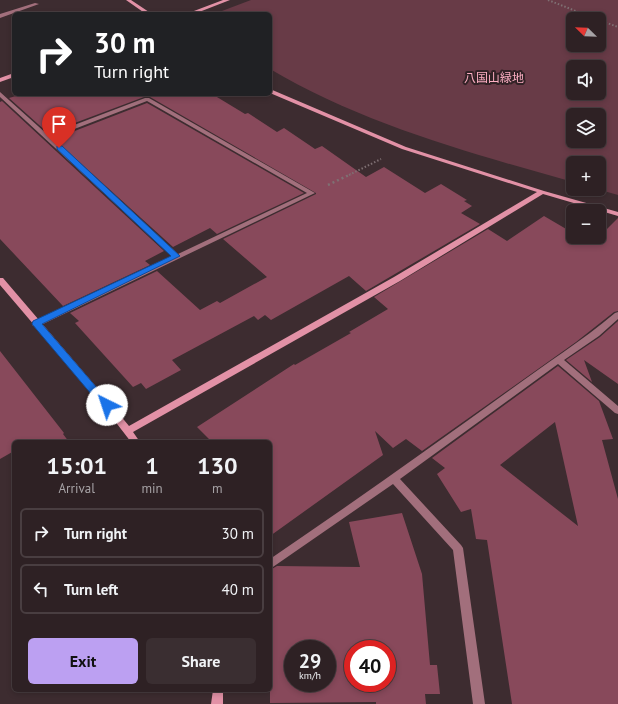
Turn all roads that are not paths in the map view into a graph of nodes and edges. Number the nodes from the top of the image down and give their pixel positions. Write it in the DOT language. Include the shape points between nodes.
graph roads {
  1 [pos="32,0"];
  2 [pos="128,0"];
  3 [pos="228,0"];
  4 [pos="14,12"];
  5 [pos="146,12"];
  6 [pos="194,12"];
  7 [pos="12,13"];
  8 [pos="0,16"];
  9 [pos="12,76"];
  10 [pos="0,80"];
  11 [pos="272,92"];
  12 [pos="0,94"];
  13 [pos="48,137"];
  14 [pos="542,192"];
  15 [pos="618,214"];
  16 [pos="176,256"];
  17 [pos="0,280"];
  18 [pos="618,315"];
  19 [pos="36,324"];
  20 [pos="558,360"];
  21 [pos="618,411"];
  22 [pos="128,431"];
  23 [pos="135,440"];
  24 [pos="394,479"];
  25 [pos="272,564"];
  26 [pos="218,692"];
  27 [pos="217,704"];
  28 [pos="480,704"];
  1 -- 4 [label="street" via="38,5"];
  2 -- 5 [label="street"];
  3 -- 6 [label="street"];
  7 -- 8 [label="street"];
  9 -- 10 [label="street"];
  11 -- 14 [label="street" via="404,148"];
  12 -- 13 [label="street"];
  13 -- 16 [label="street"];
  13 -- 16 [label="street" via="147,99 312,193"];
  14 -- 15 [label="street"];
  14 -- 22 [label="street" via="397,279"];
  16 -- 19 [label="street"];
  17 -- 19 [label="street"];
  18 -- 20 [label="street"];
  19 -- 22 [label="street"];
  20 -- 21 [label="street"];
  20 -- 24 [label="street"];
  22 -- 23 [label="street"];
  24 -- 25 [label="street"];
  24 -- 28 [label="street" via="458,548"];
  26 -- 27 [label="street"];
}
